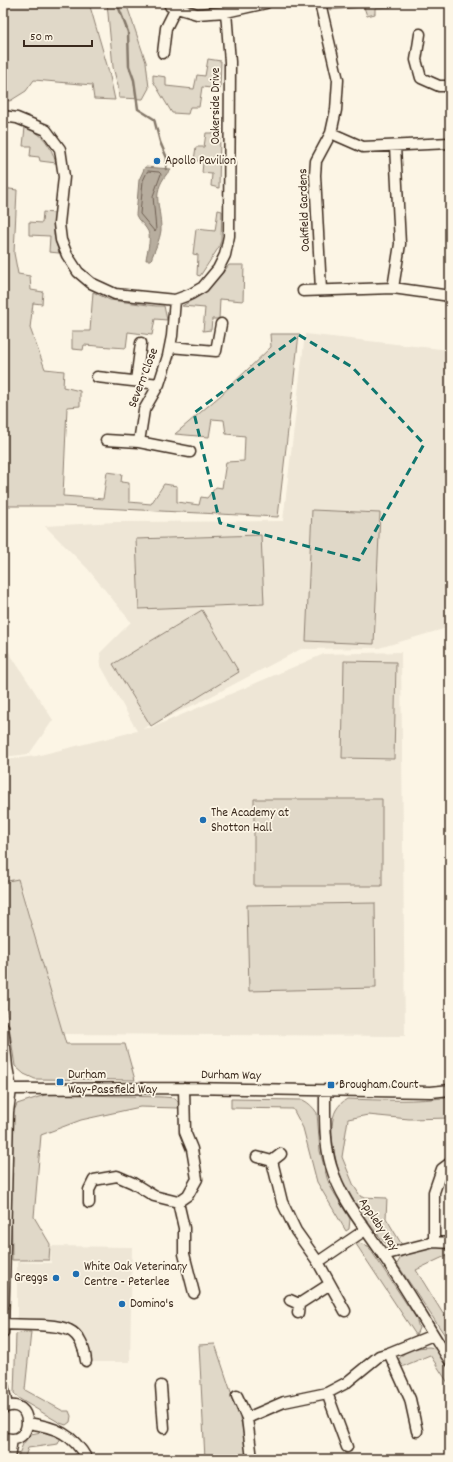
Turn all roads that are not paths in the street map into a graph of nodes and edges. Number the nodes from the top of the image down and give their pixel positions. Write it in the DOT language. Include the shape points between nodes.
graph roads {
  1 [pos="266,3"];
  2 [pos="320,3"];
  3 [pos="173,5"];
  4 [pos="246,5"];
  5 [pos="226,12"];
  6 [pos="420,34"];
  7 [pos="163,53"];
  8 [pos="450,86"];
  9 [pos="3,116"];
  10 [pos="331,133"];
  11 [pos="450,143"];
  12 [pos="394,146"];
  13 [pos="393,288"];
  14 [pos="321,290"];
  15 [pos="303,291"];
  16 [pos="450,296"];
  17 [pos="175,300"];
  18 [pos="221,324"];
  19 [pos="141,343"];
  20 [pos="170,347"];
  21 [pos="97,377"];
  22 [pos="136,381"];
  23 [pos="159,384"];
  24 [pos="106,440"];
  25 [pos="139,442"];
  26 [pos="190,452"];
  27 [pos="3,1027"];
  28 [pos="184,1088"];
  29 [pos="11,1089"];
  30 [pos="325,1090"];
  31 [pos="450,1090"];
  32 [pos="281,1154"];
  33 [pos="257,1157"];
  34 [pos="272,1160"];
  35 [pos="450,1162"];
  36 [pos="178,1202"];
  37 [pos="89,1203"];
  38 [pos="365,1230"];
  39 [pos="434,1242"];
  40 [pos="450,1243"];
  41 [pos="384,1255"];
  42 [pos="318,1262"];
  43 [pos="330,1284"];
  44 [pos="194,1294"];
  45 [pos="296,1306"];
  46 [pos="346,1311"];
  47 [pos="3,1324"];
  48 [pos="3,1333"];
  49 [pos="433,1335"];
  50 [pos="389,1353"];
  51 [pos="86,1361"];
  52 [pos="450,1361"];
  53 [pos="3,1386"];
  54 [pos="161,1386"];
  55 [pos="327,1393"];
  56 [pos="237,1396"];
  57 [pos="5,1407"];
  58 [pos="247,1418"];
  59 [pos="28,1423"];
  60 [pos="164,1428"];
  61 [pos="417,1432"];
  62 [pos="8,1438"];
  63 [pos="347,1447"];
  64 [pos="9,1459"];
  65 [pos="87,1459"];
  66 [pos="252,1459"];
  1 -- 4 [label="street"];
  2 -- 10 [label="street, Oakfield Gardens" via="338,80"];
  3 -- 5 [label="street" via="197,14"];
  3 -- 7 [label="street" via="166,28"];
  4 -- 5 [label="street"];
  5 -- 17 [label="street, Oakerside Drive" via="230,62 229,236 225,255 218,269 203,287"];
  6 -- 8 [label="street" via="416,60 421,78 439,86"];
  9 -- 17 [label="street, Oakerside Drive" via="17,118 46,130 60,149 64,177 59,224 61,240 78,272 91,283 115,294"];
  10 -- 12 [label="street" via="363,147"];
  10 -- 14 [label="street, Oakfield Gardens" via="316,161 314,175"];
  11 -- 12 [label="street"];
  12 -- 13 [label="street" via="400,244"];
  13 -- 14 [label="street"];
  13 -- 16 [label="street"];
  14 -- 15 [label="street"];
  17 -- 20 [label="street, Severn Close"];
  18 -- 20 [label="street" via="216,351"];
  19 -- 22 [label="street"];
  20 -- 23 [label="street, Severn Close"];
  21 -- 22 [label="street"];
  22 -- 23 [label="street"];
  23 -- 25 [label="street, Severn Close" via="144,410"];
  24 -- 25 [label="street"];
  25 -- 26 [label="street"];
  27 -- 29 [label="street"];
  28 -- 29 [label="street, Durham Way"];
  28 -- 30 [label="street, Durham Way"];
  28 -- 36 [label="street" via="185,1132 192,1149 197,1179 188,1195"];
  29 -- 47 [label="street" via="8,1112"];
  30 -- 31 [label="street, Durham Way"];
  30 -- 38 [label="street, Appleby Way" via="326,1142 331,1166 342,1195"];
  32 -- 34 [label="street"];
  33 -- 34 [label="street"];
  34 -- 42 [label="street" via="282,1202 296,1231"];
  35 -- 39 [label="street" via="442,1169 434,1192"];
  36 -- 37 [label="street" via="154,1196 117,1176 94,1180 89,1190"];
  36 -- 44 [label="street" via="184,1228 184,1254"];
  38 -- 41 [label="street, Appleby Way"];
  38 -- 42 [label="street"];
  39 -- 40 [label="street"];
  39 -- 41 [label="street"];
  41 -- 49 [label="street, Appleby Way"];
  42 -- 43 [label="street"];
  43 -- 45 [label="street"];
  43 -- 46 [label="street"];
  47 -- 48 [label="street"];
  47 -- 51 [label="street" via="70,1330 80,1340 86,1352"];
  49 -- 50 [label="street"];
  49 -- 52 [label="street, Appleby Way"];
  50 -- 55 [label="street" via="379,1356 346,1384"];
  50 -- 61 [label="street" via="410,1399"];
  53 -- 57 [label="street"];
  54 -- 60 [label="street"];
  55 -- 58 [label="street" via="284,1402"];
  55 -- 63 [label="street"];
  56 -- 58 [label="street"];
  57 -- 59 [label="street" via="20,1408 26,1414"];
  58 -- 66 [label="street"];
  59 -- 62 [label="street" via="18,1438"];
  59 -- 65 [label="street" via="42,1425 69,1436 82,1449"];
  62 -- 64 [label="street"];
}
